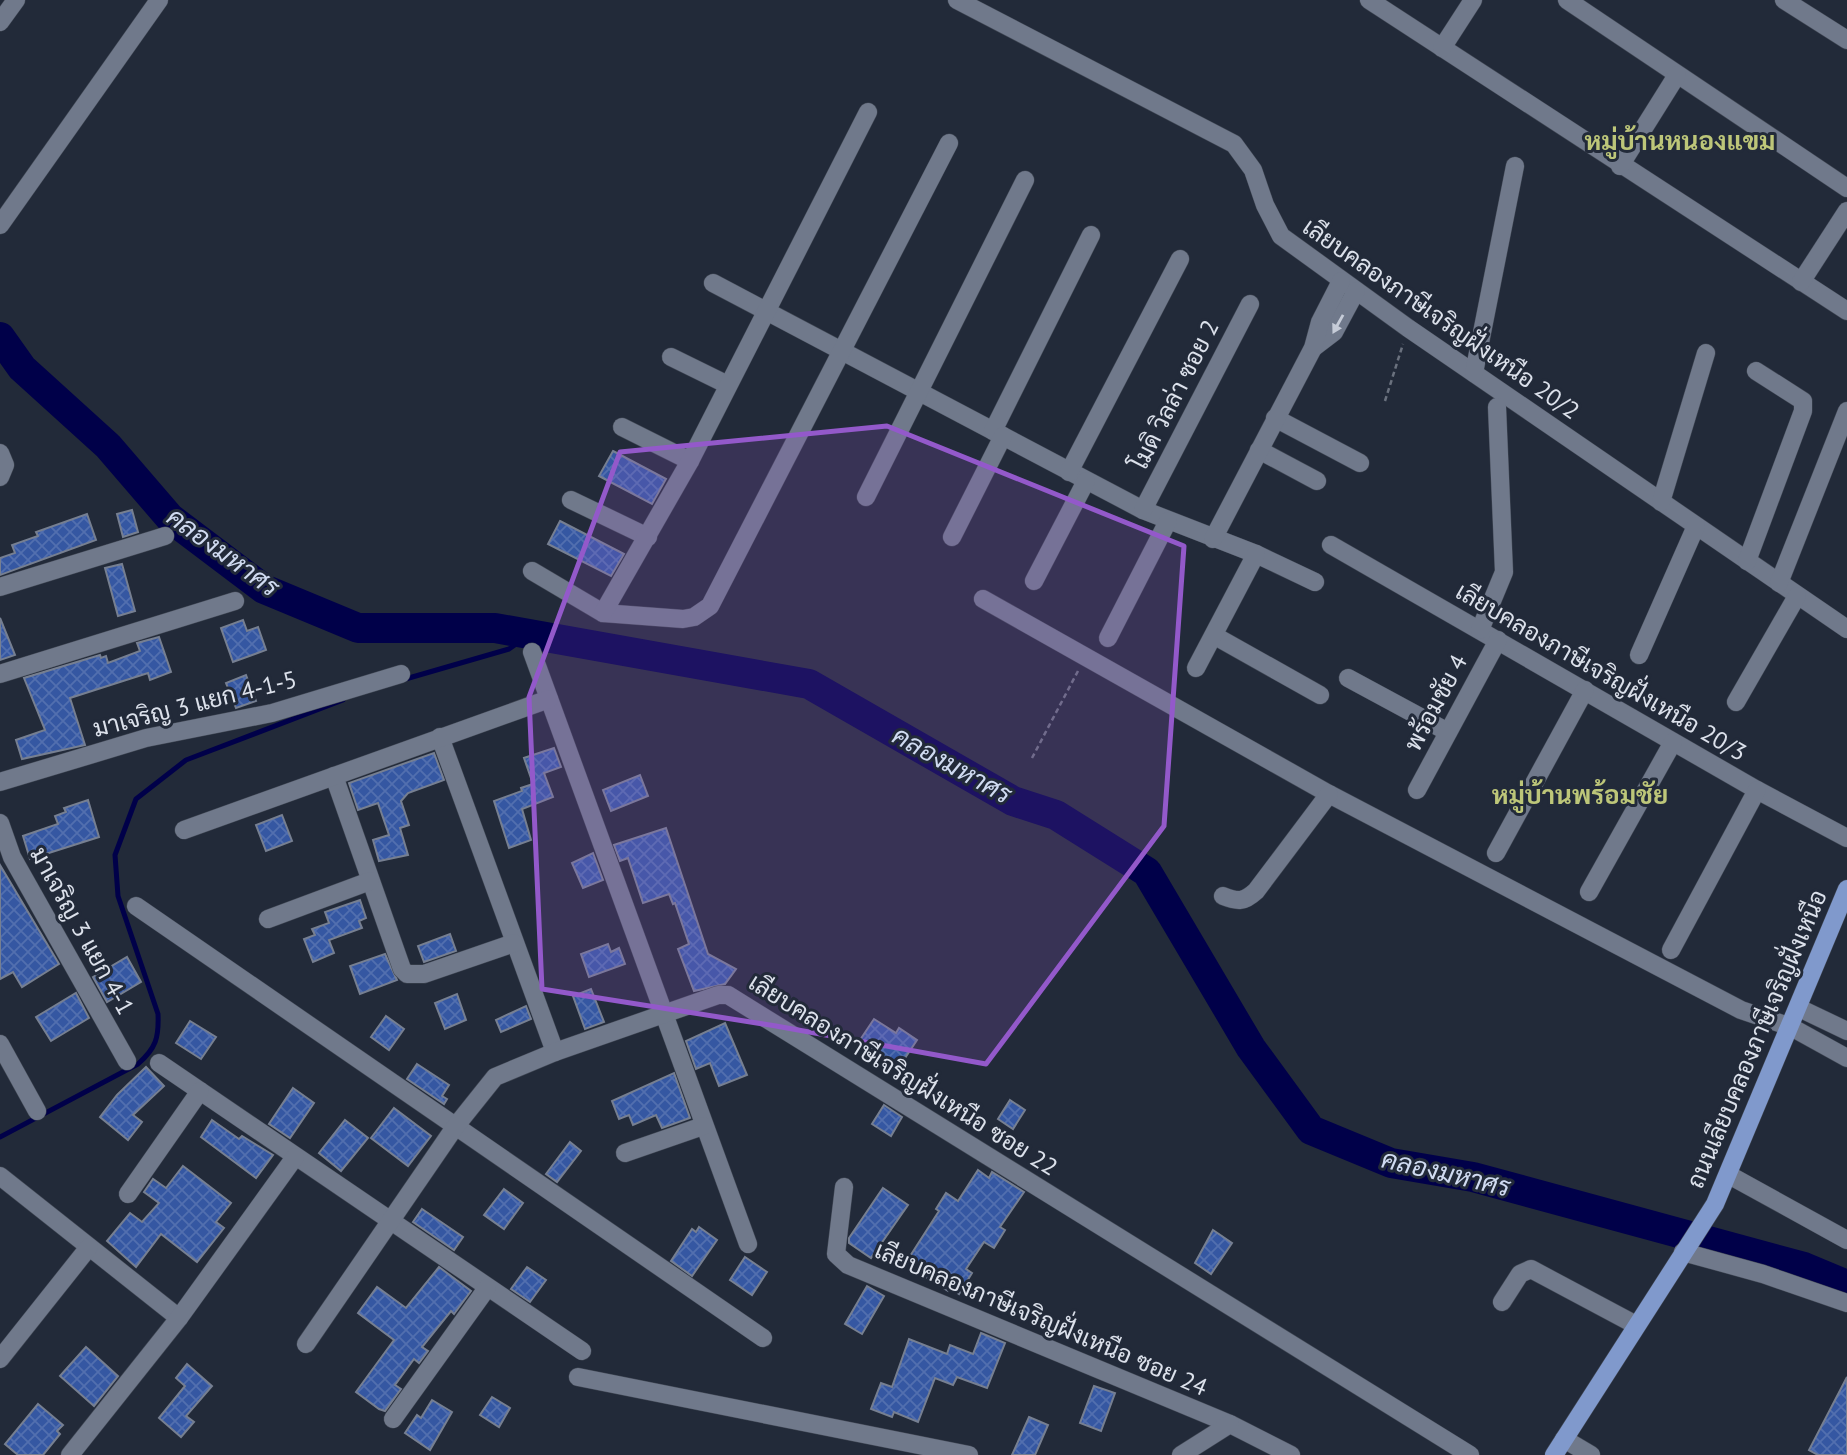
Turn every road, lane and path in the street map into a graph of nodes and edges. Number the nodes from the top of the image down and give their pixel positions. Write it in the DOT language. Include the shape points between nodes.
graph roads {
  1 [pos="16,0"];
  2 [pos="159,0"];
  3 [pos="957,0"];
  4 [pos="1369,0"];
  5 [pos="1473,0"];
  6 [pos="1567,0"];
  7 [pos="1784,0"];
  8 [pos="0,22"];
  9 [pos="1847,40"];
  10 [pos="1442,48"];
  11 [pos="1677,75"];
  12 [pos="867,112"];
  13 [pos="949,143"];
  14 [pos="1515,166"];
  15 [pos="1620,166"];
  16 [pos="1026,180"];
  17 [pos="1847,188"];
  18 [pos="1847,211"];
  19 [pos="0,225"];
  20 [pos="1091,235"];
  21 [pos="1180,259"];
  22 [pos="1341,281"];
  23 [pos="1801,282"];
  24 [pos="713,284"];
  25 [pos="1356,291"];
  26 [pos="1250,304"];
  27 [pos="765,311"];
  28 [pos="1847,311"];
  29 [pos="1408,328"];
  30 [pos="1312,348"];
  31 [pos="842,352"];
  32 [pos="1706,353"];
  33 [pos="671,357"];
  34 [pos="1756,371"];
  35 [pos="1474,373"];
  36 [pos="728,385"];
  37 [pos="918,394"];
  38 [pos="1385,401"];
  39 [pos="1497,407"];
  40 [pos="1847,411"];
  41 [pos="1275,418"];
  42 [pos="622,427"];
  43 [pos="998,434"];
  44 [pos="1259,450"];
  45 [pos="0,453"];
  46 [pos="690,461"];
  47 [pos="1360,463"];
  48 [pos="1069,472"];
  49 [pos="0,477"];
  50 [pos="1086,481"];
  51 [pos="1317,481"];
  52 [pos="866,497"];
  53 [pos="571,500"];
  54 [pos="1661,502"];
  55 [pos="1143,510"];
  56 [pos="1168,522"];
  57 [pos="1696,526"];
  58 [pos="165,536"];
  59 [pos="648,537"];
  60 [pos="951,537"];
  61 [pos="1213,539"];
  62 [pos="1331,545"];
  63 [pos="1256,554"];
  64 [pos="1747,561"];
  65 [pos="532,571"];
  66 [pos="1034,581"];
  67 [pos="1315,582"];
  68 [pos="1779,583"];
  69 [pos="0,587"];
  70 [pos="1797,596"];
  71 [pos="983,599"];
  72 [pos="235,601"];
  73 [pos="603,613"];
  74 [pos="1847,629"];
  75 [pos="1480,630"];
  76 [pos="1214,636"];
  77 [pos="1108,638"];
  78 [pos="1498,640"];
  79 [pos="532,652"];
  80 [pos="1639,654"];
  81 [pos="1086,657"];
  82 [pos="1196,668"];
  83 [pos="0,674"];
  84 [pos="401,674"];
  85 [pos="1348,678"];
  86 [pos="1585,690"];
  87 [pos="1320,695"];
  88 [pos="549,699"];
  89 [pos="1736,702"];
  90 [pos="1448,732"];
  91 [pos="440,737"];
  92 [pos="1673,742"];
  93 [pos="1032,758"];
  94 [pos="334,776"];
  95 [pos="0,782"];
  96 [pos="1417,790"];
  97 [pos="1757,790"];
  98 [pos="1329,794"];
  99 [pos="0,823"];
  100 [pos="184,830"];
  101 [pos="1847,838"];
  102 [pos="1496,853"];
  103 [pos="370,881"];
  104 [pos="1847,889"];
  105 [pos="1589,892"];
  106 [pos="1223,896"];
  107 [pos="136,906"];
  108 [pos="268,919"];
  109 [pos="514,943"];
  110 [pos="1671,950"];
  111 [pos="1798,1007"];
  112 [pos="664,1014"];
  113 [pos="1791,1027"];
  114 [pos="1847,1031"];
  115 [pos="0,1044"];
  116 [pos="555,1052"];
  117 [pos="1847,1058"];
  118 [pos="127,1061"];
  119 [pos="159,1063"];
  120 [pos="7,1075"];
  121 [pos="200,1091"];
  122 [pos="37,1111"];
  123 [pos="703,1126"];
  124 [pos="455,1127"];
  125 [pos="625,1153"];
  126 [pos="295,1157"];
  127 [pos="1729,1175"];
  128 [pos="0,1176"];
  129 [pos="844,1187"];
  130 [pos="128,1194"];
  131 [pos="390,1222"];
  132 [pos="1847,1240"];
  133 [pos="748,1244"];
  134 [pos="89,1247"];
  135 [pos="1684,1249"];
  136 [pos="487,1288"];
  137 [pos="1502,1302"];
  138 [pos="1847,1303"];
  139 [pos="178,1318"];
  140 [pos="1636,1325"];
  141 [pos="763,1338"];
  142 [pos="306,1344"];
  143 [pos="582,1351"];
  144 [pos="0,1359"];
  145 [pos="578,1377"];
  146 [pos="393,1419"];
  147 [pos="1230,1424"];
  148 [pos="1564,1439"];
  149 [pos="69,1455"];
  150 [pos="969,1455"];
  151 [pos="1181,1455"];
  152 [pos="1291,1455"];
  153 [pos="1470,1455"];
  154 [pos="1554,1455"];
  155 [pos="1591,1455"];
  1 -- 8 [label="street"];
  2 -- 19 [label="street"];
  3 -- 22 [label="street, เลียบคลองภาษีเจริญฝั่งเหนือ 20/2" via="1234,144 1253,170 1281,236"];
  4 -- 10 [label="street"];
  5 -- 10 [label="street"];
  6 -- 11 [label="street"];
  7 -- 9 [label="street"];
  10 -- 15 [label="street"];
  11 -- 15 [label="street"];
  11 -- 17 [label="street"];
  12 -- 27 [label="street"];
  13 -- 31 [label="street"];
  14 -- 35 [label="street"];
  15 -- 23 [label="street"];
  16 -- 37 [label="street"];
  18 -- 23 [label="street"];
  20 -- 43 [label="street"];
  21 -- 48 [label="street"];
  22 -- 25 [label="street, เลียบคลองภาษีเจริญฝั่งเหนือ 20/2"];
  22 -- 30 [label="street"];
  23 -- 28 [label="street"];
  24 -- 27 [label="street"];
  25 -- 29 [label="street, เลียบคลองภาษีเจริญฝั่งเหนือ 20/2"];
  25 -- 30 [label="street, one-way" via="1335,332"];
  26 -- 55 [label="street, โมดิ วิลล่า ซอย 2"];
  27 -- 31 [label="street"];
  27 -- 36 [label="street"];
  29 -- 35 [label="street, เลียบคลองภาษีเจริญฝั่งเหนือ 20/2"];
  29 -- 38 [label="path"];
  30 -- 41 [label="street"];
  31 -- 37 [label="street"];
  31 -- 73 [label="street" via="710,606 683,619"];
  32 -- 54 [label="street"];
  33 -- 36 [label="street"];
  34 -- 64 [label="street" via="1795,393 1803,401 1803,411"];
  35 -- 54 [label="street, เลียบคลองภาษีเจริญฝั่งเหนือ 20/2"];
  36 -- 46 [label="street"];
  37 -- 43 [label="street"];
  37 -- 52 [label="street"];
  39 -- 75 [label="street" via="1504,572"];
  40 -- 68 [label="street"];
  41 -- 44 [label="street"];
  41 -- 47 [label="street"];
  42 -- 46 [label="street"];
  43 -- 48 [label="street"];
  43 -- 60 [label="street"];
  44 -- 51 [label="street"];
  44 -- 61 [label="street"];
  45 -- 49 [label="street" via="5,465"];
  46 -- 59 [label="street"];
  48 -- 50 [label="street"];
  50 -- 55 [label="street"];
  50 -- 66 [label="street"];
  53 -- 59 [label="street"];
  54 -- 57 [label="street, เลียบคลองภาษีเจริญฝั่งเหนือ 20/2"];
  55 -- 56 [label="street"];
  56 -- 61 [label="street"];
  56 -- 77 [label="street"];
  57 -- 64 [label="street, เลียบคลองภาษีเจริญฝั่งเหนือ 20/2"];
  57 -- 80 [label="street"];
  58 -- 69 [label="street"];
  59 -- 73 [label="street"];
  61 -- 63 [label="street"];
  62 -- 75 [label="street, เลียบคลองภาษีเจริญฝั่งเหนือ 20/3"];
  63 -- 67 [label="street"];
  63 -- 76 [label="street"];
  64 -- 68 [label="street, เลียบคลองภาษีเจริญฝั่งเหนือ 20/2"];
  65 -- 73 [label="street"];
  68 -- 70 [label="street, เลียบคลองภาษีเจริญฝั่งเหนือ 20/2"];
  70 -- 74 [label="street, เลียบคลองภาษีเจริญฝั่งเหนือ 20/2"];
  70 -- 89 [label="street"];
  71 -- 81 [label="street"];
  72 -- 83 [label="street"];
  75 -- 78 [label="street, เลียบคลองภาษีเจริญฝั่งเหนือ 20/3"];
  76 -- 82 [label="street"];
  76 -- 87 [label="street"];
  78 -- 86 [label="street, เลียบคลองภาษีเจริญฝั่งเหนือ 20/3"];
  78 -- 90 [label="street, พร้อมชัย 4"];
  79 -- 88 [label="street"];
  81 -- 93 [label="path"];
  81 -- 98 [label="street"];
  84 -- 95 [label="street, มาเจริญ 3 แยก 4-1-5" via="272,713 146,738"];
  85 -- 90 [label="street"];
  86 -- 92 [label="street, เลียบคลองภาษีเจริญฝั่งเหนือ 20/3"];
  86 -- 102 [label="street"];
  88 -- 91 [label="street"];
  88 -- 112 [label="street"];
  90 -- 96 [label="street, พร้อมชัย 4"];
  91 -- 94 [label="street"];
  91 -- 109 [label="street"];
  92 -- 97 [label="street, เลียบคลองภาษีเจริญฝั่งเหนือ 20/3"];
  92 -- 105 [label="street"];
  94 -- 100 [label="street"];
  94 -- 103 [label="street"];
  97 -- 101 [label="street, เลียบคลองภาษีเจริญฝั่งเหนือ 20/3"];
  97 -- 110 [label="street"];
  98 -- 106 [label="street" via="1247,900 1237,902"];
  98 -- 113 [label="street" via="1741,1010"];
  99 -- 118 [label="street, มาเจริญ 3 แยก 4-1" via="12,857"];
  103 -- 108 [label="street"];
  103 -- 109 [label="street" via="407,974 424,974"];
  104 -- 111 [label="main road, ถนนเลียบคลองภาษีเจริญฝั่งเหนือ"];
  107 -- 124 [label="street"];
  109 -- 116 [label="street"];
  111 -- 113 [label="main road, ถนนเลียบคลองภาษีเจริญฝั่งเหนือ"];
  111 -- 114 [label="street"];
  112 -- 116 [label="street, เลียบคลองภาษีเจริญฝั่งเหนือ ซอย 22"];
  112 -- 123 [label="street"];
  112 -- 153 [label="street, เลียบคลองภาษีเจริญฝั่งเหนือ ซอย 22" via="718,995 737,999"];
  113 -- 117 [label="street"];
  113 -- 127 [label="main road, ถนนเลียบคลองภาษีเจริญฝั่งเหนือ"];
  115 -- 120 [label="street"];
  116 -- 124 [label="street, เลียบคลองภาษีเจริญฝั่งเหนือ ซอย 22" via="495,1077"];
  119 -- 121 [label="street"];
  120 -- 122 [label="street"];
  121 -- 126 [label="street"];
  121 -- 130 [label="street"];
  123 -- 125 [label="street"];
  123 -- 133 [label="street"];
  124 -- 131 [label="street, เลียบคลองภาษีเจริญฝั่งเหนือ ซอย 22"];
  124 -- 141 [label="street"];
  126 -- 131 [label="street"];
  126 -- 139 [label="street"];
  127 -- 132 [label="street"];
  127 -- 135 [label="main road, ถนนเลียบคลองภาษีเจริญฝั่งเหนือ"];
  128 -- 134 [label="street"];
  129 -- 147 [label="street, เลียบคลองภาษีเจริญฝั่งเหนือ ซอย 24" via="836,1254 849,1265"];
  131 -- 136 [label="street"];
  131 -- 142 [label="street, เลียบคลองภาษีเจริญฝั่งเหนือ ซอย 22"];
  134 -- 139 [label="street"];
  134 -- 144 [label="street"];
  135 -- 138 [label="street"];
  135 -- 140 [label="main road, ถนนเลียบคลองภาษีเจริญฝั่งเหนือ"];
  136 -- 143 [label="street"];
  136 -- 146 [label="street"];
  137 -- 140 [label="street" via="1520,1273 1531,1269"];
  139 -- 149 [label="street"];
  140 -- 148 [label="main road, ถนนเลียบคลองภาษีเจริญฝั่งเหนือ"];
  145 -- 150 [label="street"];
  147 -- 151 [label="street"];
  147 -- 152 [label="street, เลียบคลองภาษีเจริญฝั่งเหนือ ซอย 24"];
  148 -- 154 [label="main road, ถนนเลียบคลองภาษีเจริญฝั่งเหนือ"];
  148 -- 155 [label="street"];
}
